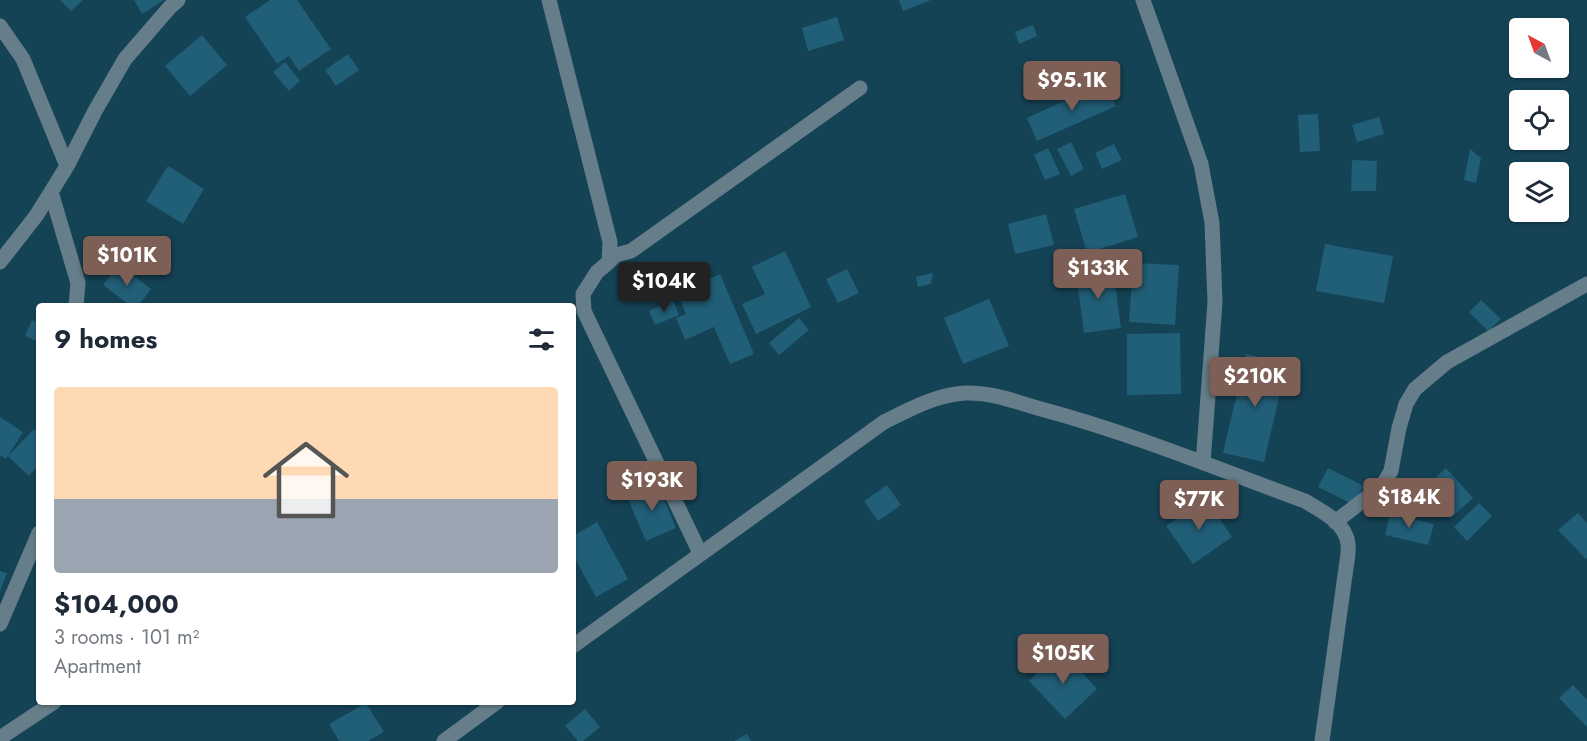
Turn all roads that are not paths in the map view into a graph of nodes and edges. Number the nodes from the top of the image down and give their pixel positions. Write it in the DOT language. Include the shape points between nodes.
graph roads {
  1 [pos="178,0"];
  2 [pos="549,0"];
  3 [pos="1143,0"];
  4 [pos="0,26"];
  5 [pos="860,88"];
  6 [pos="67,166"];
  7 [pos="51,192"];
  8 [pos="609,261"];
  9 [pos="0,262"];
  10 [pos="1587,284"];
  11 [pos="76,303"];
  12 [pos="577,303"];
  13 [pos="1203,463"];
  14 [pos="1335,522"];
  15 [pos="36,540"];
  16 [pos="700,554"];
  17 [pos="0,624"];
  18 [pos="576,644"];
  19 [pos="50,705"];
  20 [pos="493,705"];
  21 [pos="0,738"];
  22 [pos="444,741"];
  23 [pos="1322,741"];
  1 -- 6 [label="street" via="125,59"];
  2 -- 8 [label="street" via="610,242"];
  3 -- 13 [label="street" via="1201,164 1212,223 1215,302"];
  4 -- 6 [label="street" via="23,58"];
  5 -- 8 [label="street" via="631,251"];
  6 -- 7 [label="street"];
  7 -- 9 [label="street"];
  7 -- 11 [label="street" via="78,283"];
  8 -- 12 [label="street"];
  10 -- 14 [label="street" via="1447,362 1415,388 1399,428 1391,471 1382,486"];
  12 -- 16 [label="street"];
  13 -- 14 [label="street" via="1305,501"];
  13 -- 16 [label="street" via="1091,422 995,396 966,393 938,397 884,422"];
  14 -- 23 [label="street" via="1343,530 1348,545"];
  15 -- 17 [label="street"];
  16 -- 18 [label="street"];
  19 -- 21 [label="street"];
  20 -- 22 [label="street"];
}
